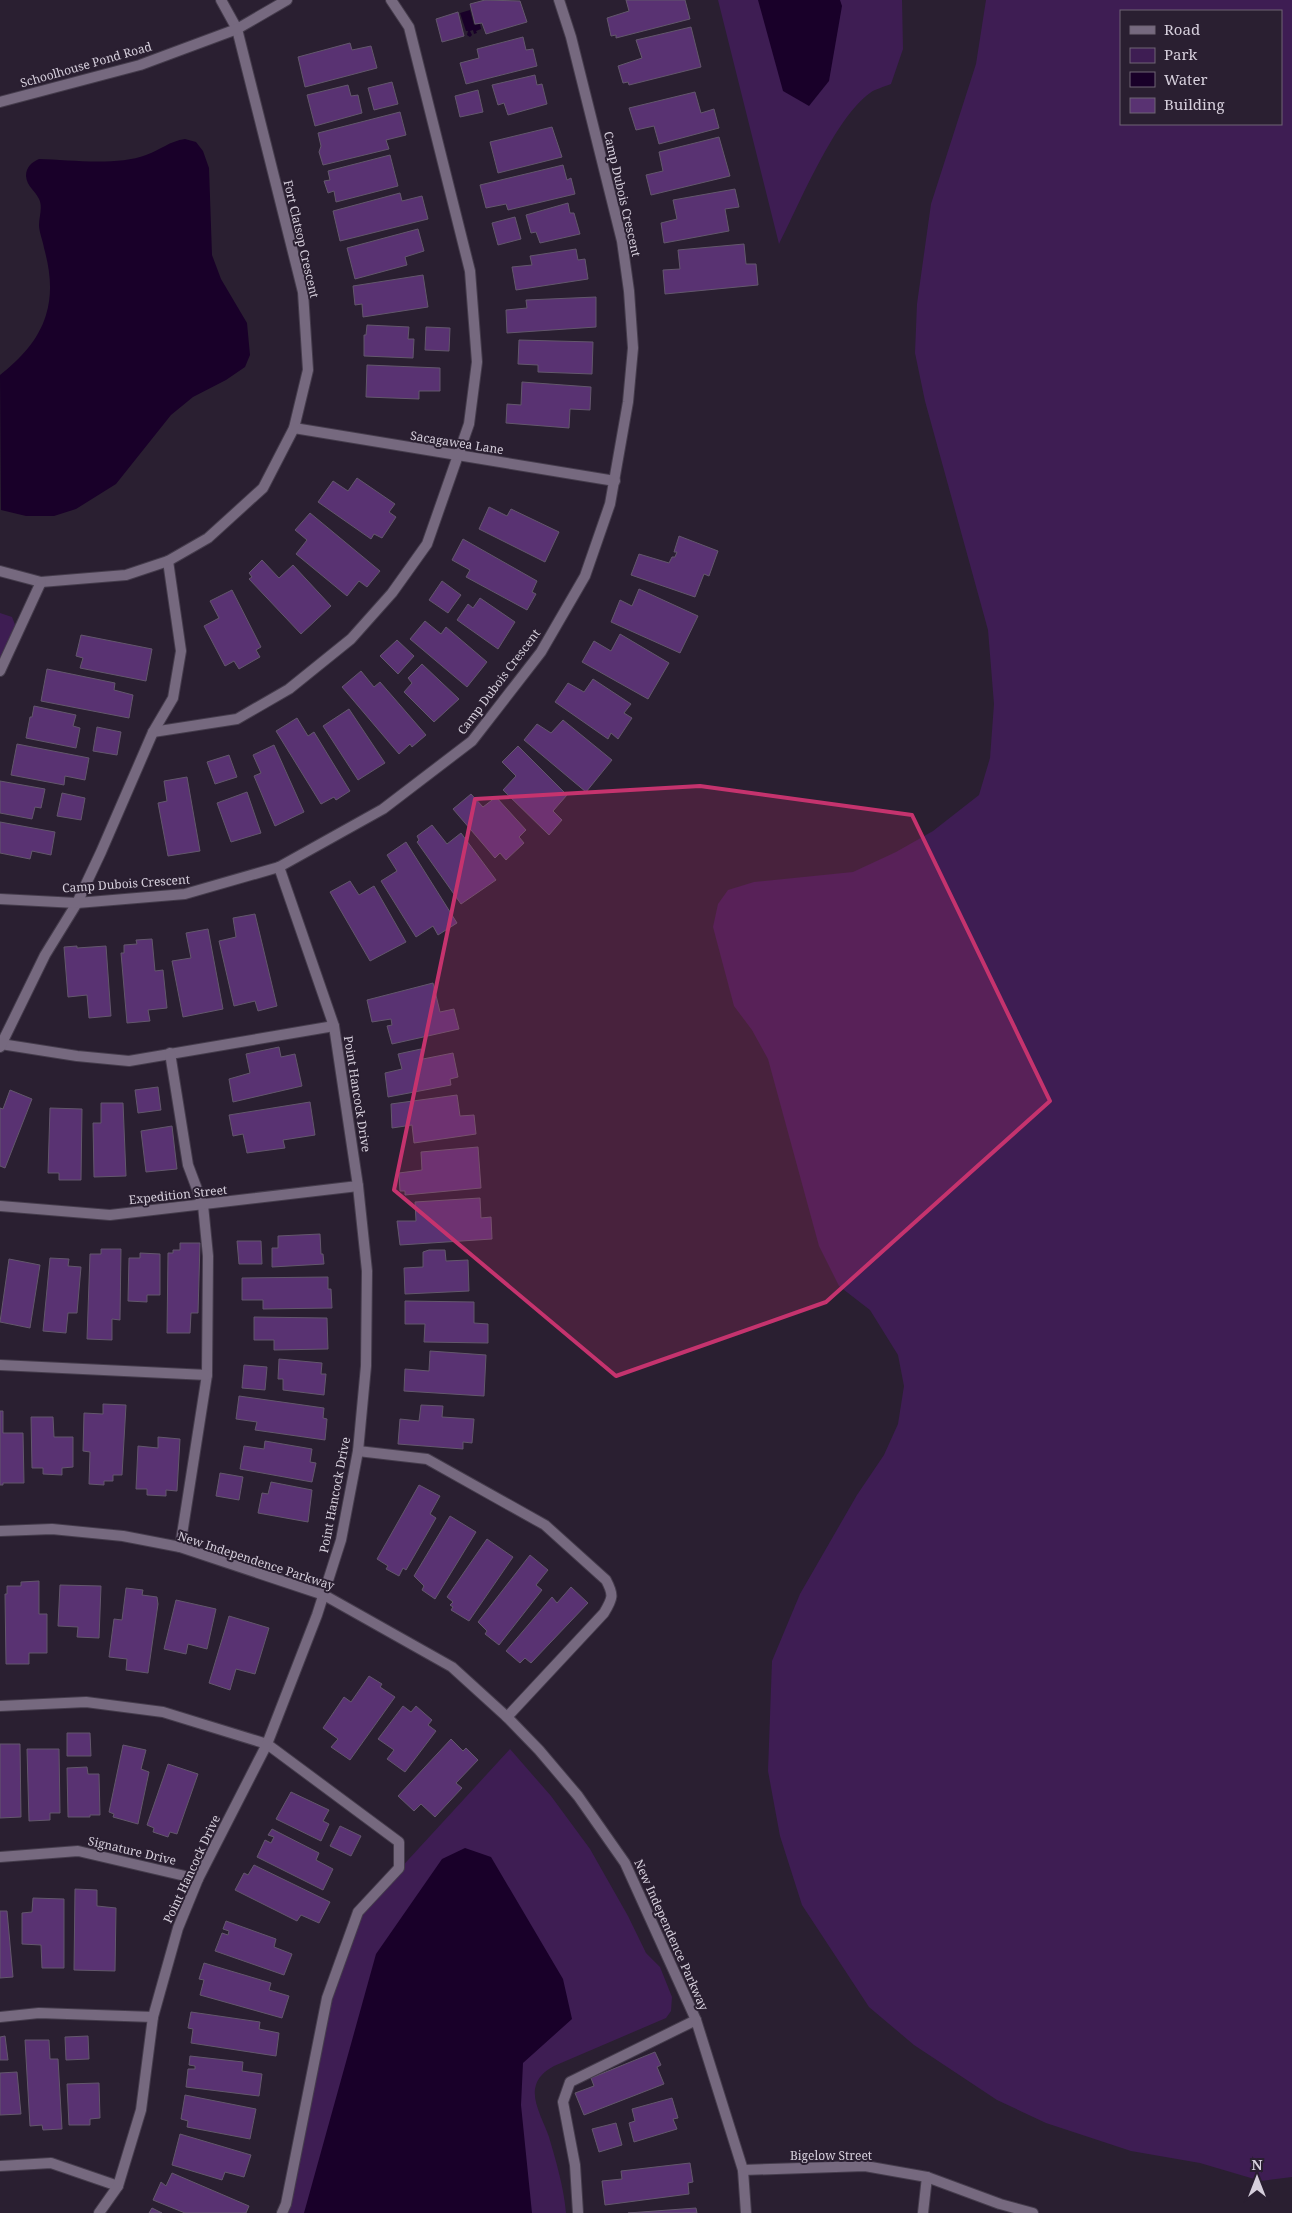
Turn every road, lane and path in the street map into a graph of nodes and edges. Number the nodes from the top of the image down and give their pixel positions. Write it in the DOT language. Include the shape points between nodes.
graph roads {
  1 [pos="221,0"];
  2 [pos="287,0"];
  3 [pos="391,0"];
  4 [pos="559,0"];
  5 [pos="237,28"];
  6 [pos="0,102"];
  7 [pos="294,428"];
  8 [pos="458,456"];
  9 [pos="615,481"];
  10 [pos="168,561"];
  11 [pos="0,571"];
  12 [pos="41,582"];
  13 [pos="0,670"];
  14 [pos="153,732"];
  15 [pos="278,867"];
  16 [pos="0,899"];
  17 [pos="77,903"];
  18 [pos="334,1026"];
  19 [pos="1,1046"];
  20 [pos="170,1053"];
  21 [pos="358,1186"];
  22 [pos="202,1205"];
  23 [pos="0,1206"];
  24 [pos="0,1366"];
  25 [pos="207,1375"];
  26 [pos="358,1451"];
  27 [pos="0,1531"];
  28 [pos="180,1547"];
  29 [pos="324,1595"];
  30 [pos="0,1706"];
  31 [pos="507,1717"];
  32 [pos="267,1744"];
  33 [pos="0,1857"];
  34 [pos="198,1879"];
  35 [pos="0,2017"];
  36 [pos="153,2017"];
  37 [pos="696,2020"];
  38 [pos="0,2166"];
  39 [pos="743,2170"];
  40 [pos="927,2177"];
  41 [pos="118,2186"];
  42 [pos="99,2213"];
  43 [pos="282,2213"];
  44 [pos="578,2213"];
  45 [pos="746,2213"];
  46 [pos="923,2213"];
  47 [pos="1033,2213"];
  1 -- 5 [label="street, Fort Clatsop Crescent"];
  2 -- 5 [label="street, Schoolhouse Pond Road"];
  3 -- 8 [label="street" via="409,27 470,271 477,362 469,424"];
  4 -- 9 [label="street, Camp Dubois Crescent" via="622,241 629,291 633,348"];
  5 -- 6 [label="street, Schoolhouse Pond Road" via="140,65"];
  5 -- 7 [label="street, Fort Clatsop Crescent" via="303,292 308,370"];
  7 -- 8 [label="street, Sacagawea Lane"];
  7 -- 10 [label="street, Fort Clatsop Crescent" via="263,488 208,538"];
  8 -- 9 [label="street, Sacagawea Lane"];
  8 -- 14 [label="street" via="427,544 392,593 351,639 289,689 237,719"];
  9 -- 15 [label="street, Camp Dubois Crescent" via="585,576 541,652 472,741 383,809"];
  10 -- 12 [label="street, Fort Clatsop Crescent" via="126,575"];
  10 -- 14 [label="street" via="181,651 173,698"];
  11 -- 12 [label="street, Fort Clatsop Crescent"];
  12 -- 13 [label="street"];
  14 -- 17 [label="street"];
  15 -- 17 [label="street, Camp Dubois Crescent" via="186,894"];
  15 -- 18 [label="street, Point Hancock Drive"];
  16 -- 17 [label="street, Camp Dubois Crescent"];
  17 -- 19 [label="street" via="45,955"];
  18 -- 20 [label="street"];
  18 -- 21 [label="street, Point Hancock Drive"];
  19 -- 20 [label="street" via="129,1061"];
  20 -- 22 [label="street" via="188,1165"];
  21 -- 22 [label="street, Expedition Street"];
  21 -- 26 [label="street, Point Hancock Drive" via="367,1271 366,1366"];
  22 -- 23 [label="street, Expedition Street" via="110,1215"];
  22 -- 25 [label="street" via="208,1256"];
  24 -- 25 [label="street"];
  25 -- 28 [label="street"];
  26 -- 29 [label="street, Point Hancock Drive" via="341,1540"];
  26 -- 31 [label="street" via="427,1459 545,1525 606,1580 612,1590 612,1601 604,1612"];
  27 -- 28 [label="street, New Independence Parkway" via="61,1530 123,1536"];
  28 -- 29 [label="street, New Independence Parkway"];
  29 -- 31 [label="street, New Independence Parkway" via="452,1667"];
  29 -- 32 [label="street, Point Hancock Drive"];
  30 -- 32 [label="street" via="86,1702 163,1712"];
  31 -- 37 [label="street, New Independence Parkway" via="578,1796 625,1863"];
  32 -- 34 [label="street, Point Hancock Drive"];
  32 -- 43 [label="street" via="399,1842 399,1868 358,1912 327,1998"];
  33 -- 34 [label="street, Signature Drive" via="78,1851"];
  34 -- 36 [label="street, Point Hancock Drive" via="178,1928"];
  35 -- 36 [label="street" via="39,2013"];
  36 -- 41 [label="street, Point Hancock Drive" via="141,2110"];
  37 -- 39 [label="street, New Independence Parkway"];
  37 -- 44 [label="street" via="570,2082 563,2102 575,2165"];
  38 -- 41 [label="street" via="51,2163"];
  39 -- 40 [label="street, Bigelow Street" via="865,2166"];
  39 -- 45 [label="street, New Independence Parkway"];
  40 -- 46 [label="street"];
  40 -- 47 [label="street, Bigelow Street"];
  41 -- 42 [label="street, Point Hancock Drive"];
}
